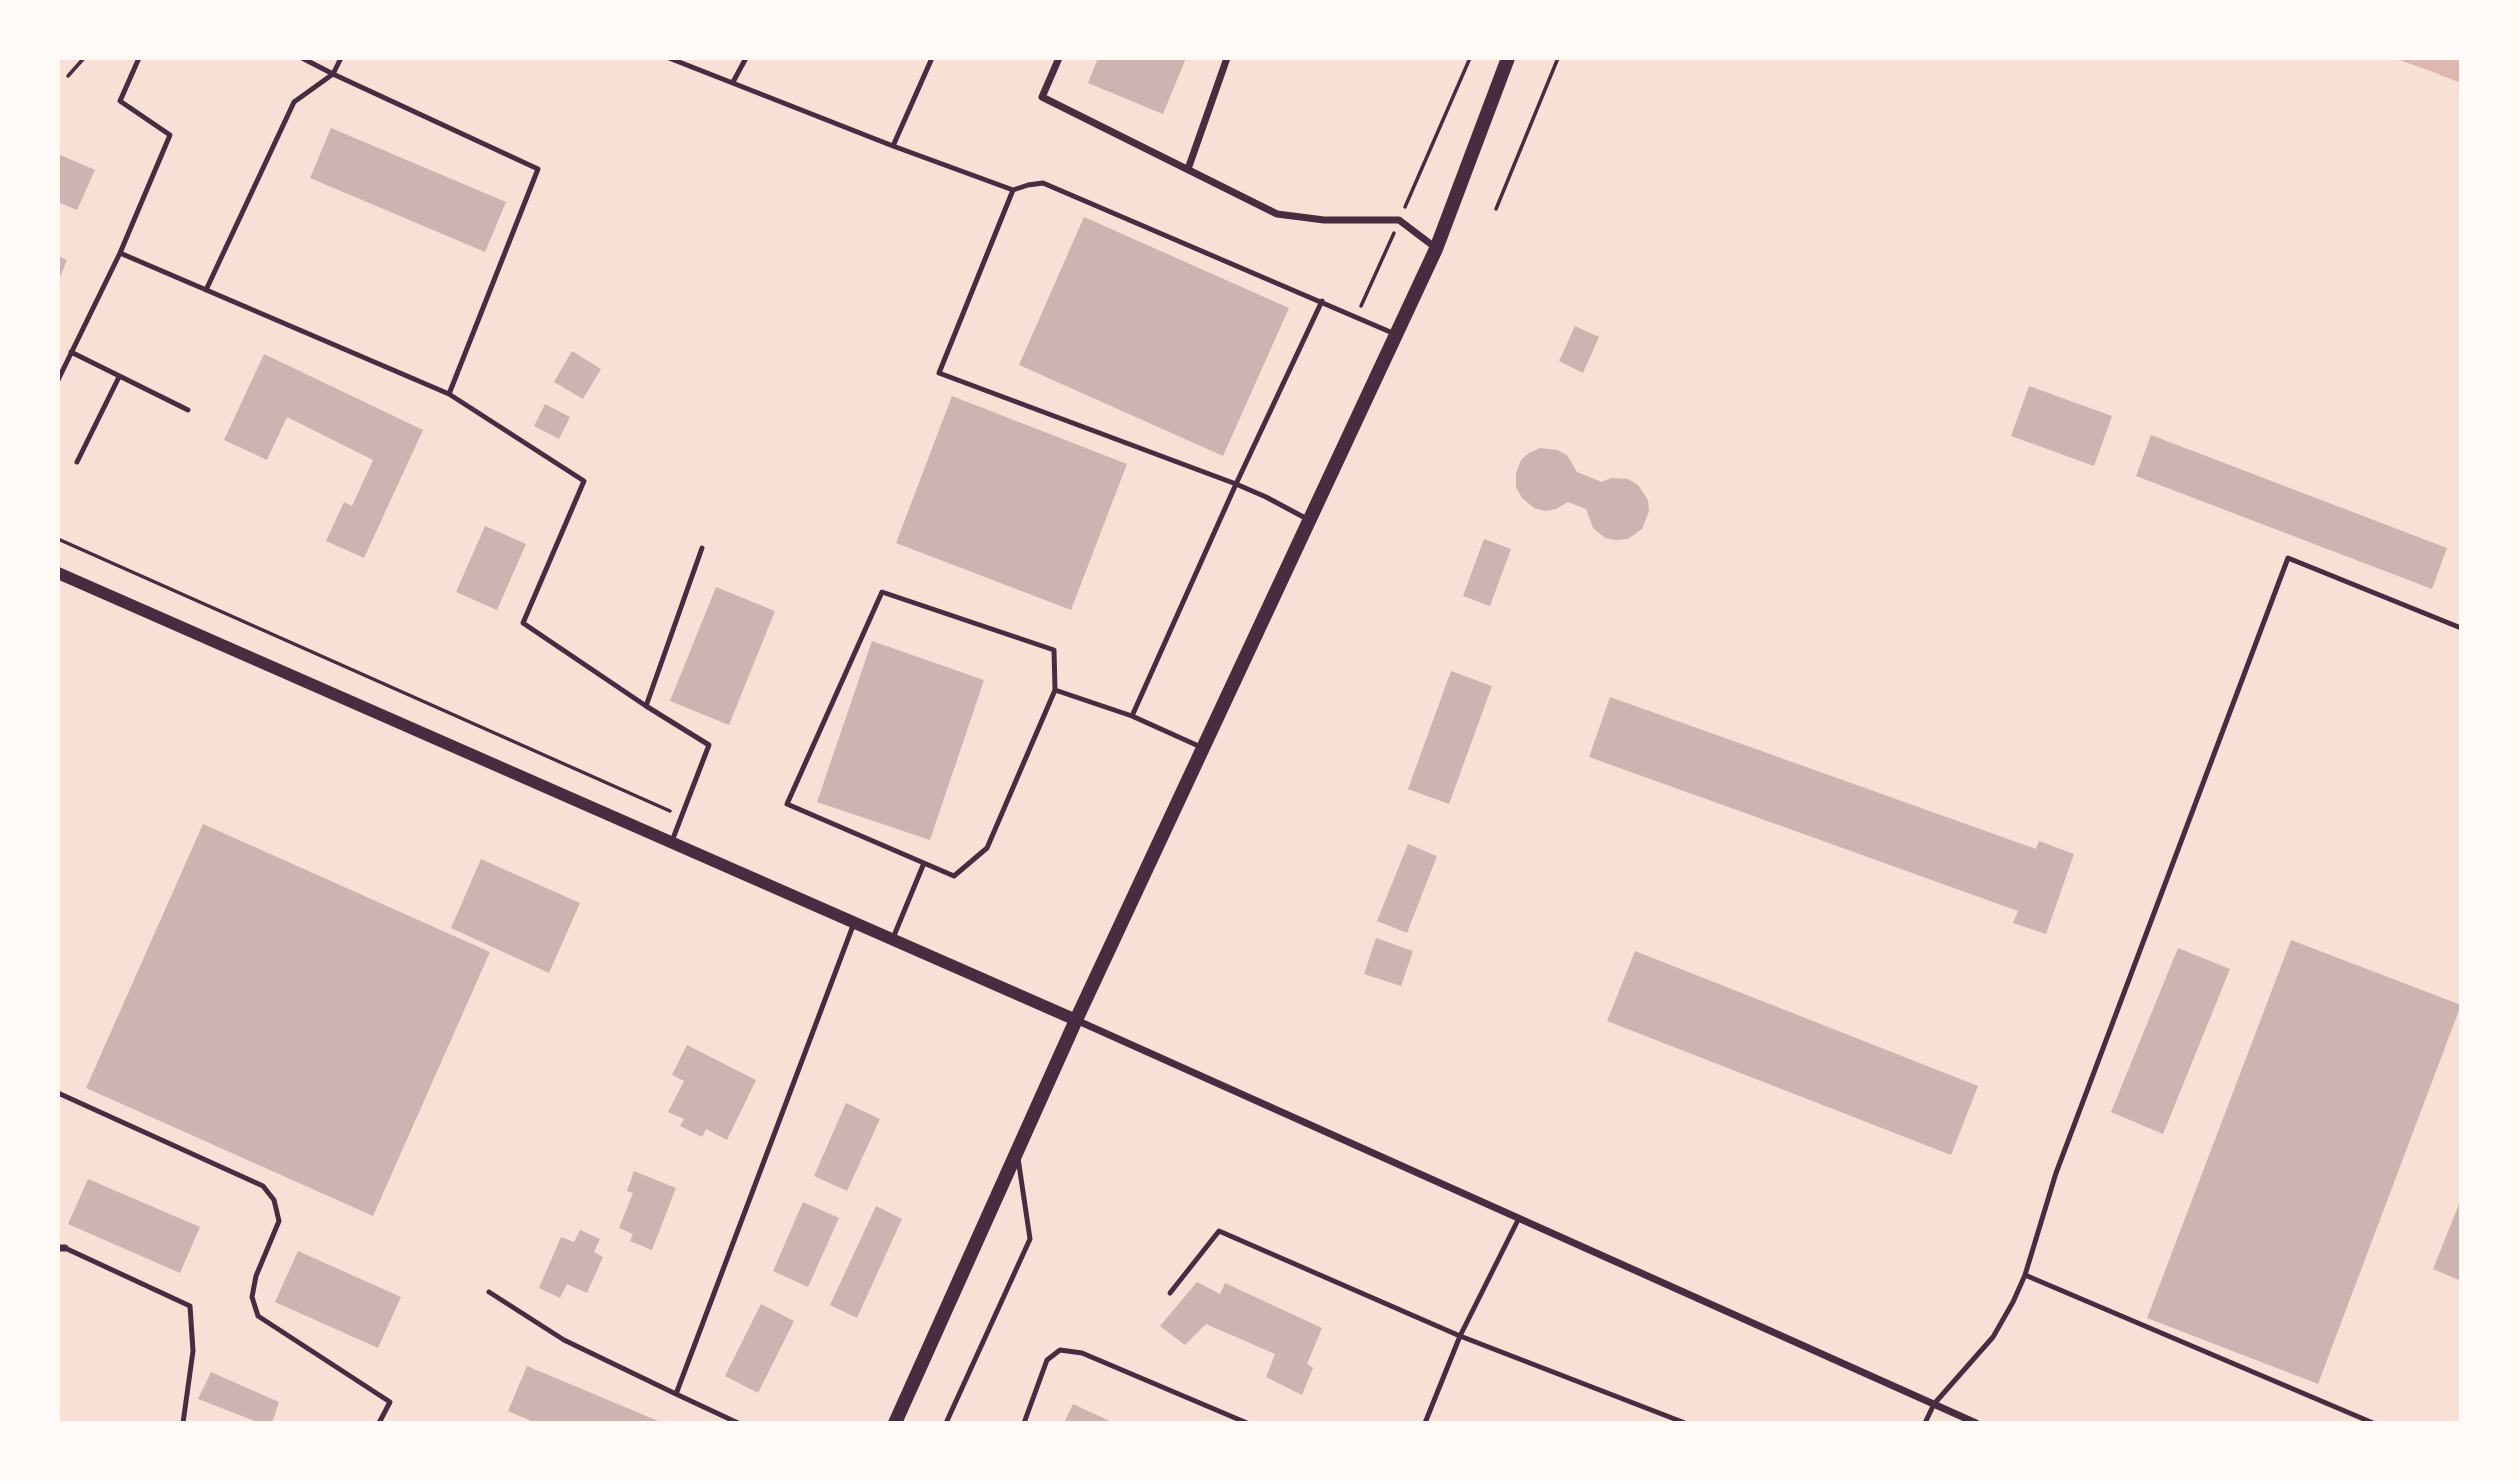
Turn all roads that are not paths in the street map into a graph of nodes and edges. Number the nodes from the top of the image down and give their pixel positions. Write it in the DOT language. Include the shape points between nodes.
graph roads {
  1 [pos="139,58"];
  2 [pos="302,58"];
  3 [pos="341,58"];
  4 [pos="669,58"];
  5 [pos="746,58"];
  6 [pos="932,58"];
  7 [pos="1059,58"];
  8 [pos="1227,58"];
  9 [pos="1508,58"];
  10 [pos="333,74"];
  11 [pos="733,82"];
  12 [pos="894,146"];
  13 [pos="1188,169"];
  14 [pos="1013,190"];
  15 [pos="1436,249"];
  16 [pos="120,253"];
  17 [pos="206,290"];
  18 [pos="1322,301"];
  19 [pos="1396,334"];
  20 [pos="71,352"];
  21 [pos="119,377"];
  22 [pos="58,380"];
  23 [pos="449,394"];
  24 [pos="188,410"];
  25 [pos="77,462"];
  26 [pos="1236,484"];
  27 [pos="1309,520"];
  28 [pos="702,548"];
  29 [pos="58,573"];
  30 [pos="2461,628"];
  31 [pos="1055,690"];
  32 [pos="646,706"];
  33 [pos="1132,716"];
  34 [pos="1203,748"];
  35 [pos="672,842"];
  36 [pos="925,863"];
  37 [pos="854,923"];
  38 [pos="892,940"];
  39 [pos="1076,1020"];
  40 [pos="58,1093"];
  41 [pos="1017,1152"];
  42 [pos="1519,1218"];
  43 [pos="61,1248"];
  44 [pos="2025,1275"];
  45 [pos="489,1292"];
  46 [pos="1170,1293"];
  47 [pos="1460,1336"];
  48 [pos="676,1394"];
  49 [pos="1934,1404"];
  50 [pos="183,1423"];
  51 [pos="379,1423"];
  52 [pos="738,1423"];
  53 [pos="895,1423"];
  54 [pos="946,1423"];
  55 [pos="1024,1423"];
  56 [pos="1247,1423"];
  57 [pos="1425,1423"];
  58 [pos="1685,1423"];
  59 [pos="1925,1423"];
  60 [pos="1976,1423"];
  61 [pos="2373,1423"];
  1 -- 16 [label="lane" via="120,101 170,135"];
  2 -- 10 [label="lane"];
  3 -- 10 [label="lane"];
  4 -- 11 [label="lane"];
  5 -- 11 [label="lane"];
  6 -- 12 [label="lane"];
  7 -- 13 [label="street" via="1042,97"];
  8 -- 13 [label="street"];
  9 -- 15 [label="main road"];
  10 -- 17 [label="lane" via="294,102"];
  10 -- 23 [label="lane" via="538,169"];
  11 -- 12 [label="lane"];
  12 -- 14 [label="lane"];
  13 -- 15 [label="street" via="1277,214 1324,220 1399,220"];
  14 -- 18 [label="lane" via="1043,183"];
  14 -- 26 [label="lane" via="939,373"];
  15 -- 19 [label="main road"];
  16 -- 17 [label="lane"];
  16 -- 20 [label="lane"];
  17 -- 23 [label="lane"];
  18 -- 19 [label="lane"];
  18 -- 26 [label="lane"];
  19 -- 27 [label="main road"];
  20 -- 21 [label="lane"];
  20 -- 22 [label="lane"];
  21 -- 24 [label="lane"];
  21 -- 25 [label="lane"];
  23 -- 32 [label="lane" via="584,481 523,624"];
  26 -- 27 [label="lane"];
  26 -- 33 [label="lane"];
  27 -- 34 [label="main road"];
  28 -- 32 [label="lane"];
  29 -- 35 [label="street"];
  30 -- 44 [label="lane" via="2288,558 2056,1173"];
  31 -- 33 [label="lane"];
  31 -- 36 [label="lane" via="987,848 954,876"];
  31 -- 36 [label="lane" via="1054,650 882,592 787,804"];
  32 -- 35 [label="lane" via="709,745"];
  33 -- 34 [label="lane"];
  34 -- 39 [label="main road"];
  35 -- 37 [label="street"];
  36 -- 38 [label="lane"];
  37 -- 38 [label="street"];
  37 -- 48 [label="lane"];
  38 -- 39 [label="street"];
  39 -- 41 [label="main road"];
  39 -- 42 [label="street"];
  40 -- 51 [label="lane" via="263,1186 274,1200 279,1221 256,1276 252,1297 258,1316 390,1402"];
  41 -- 53 [label="main road"];
  41 -- 54 [label="lane" via="1030,1239"];
  42 -- 47 [label="lane"];
  42 -- 49 [label="street"];
  43 -- 50 [label="lane" via="190,1306 193,1351"];
  44 -- 49 [label="lane" via="1993,1337"];
  44 -- 61 [label="lane"];
  45 -- 48 [label="lane" via="564,1340"];
  46 -- 47 [label="lane" via="1219,1231"];
  47 -- 57 [label="lane"];
  47 -- 58 [label="lane"];
  48 -- 52 [label="lane"];
  49 -- 59 [label="lane"];
  49 -- 60 [label="street"];
  55 -- 56 [label="lane" via="1047,1360 1060,1350 1082,1353"];
}
